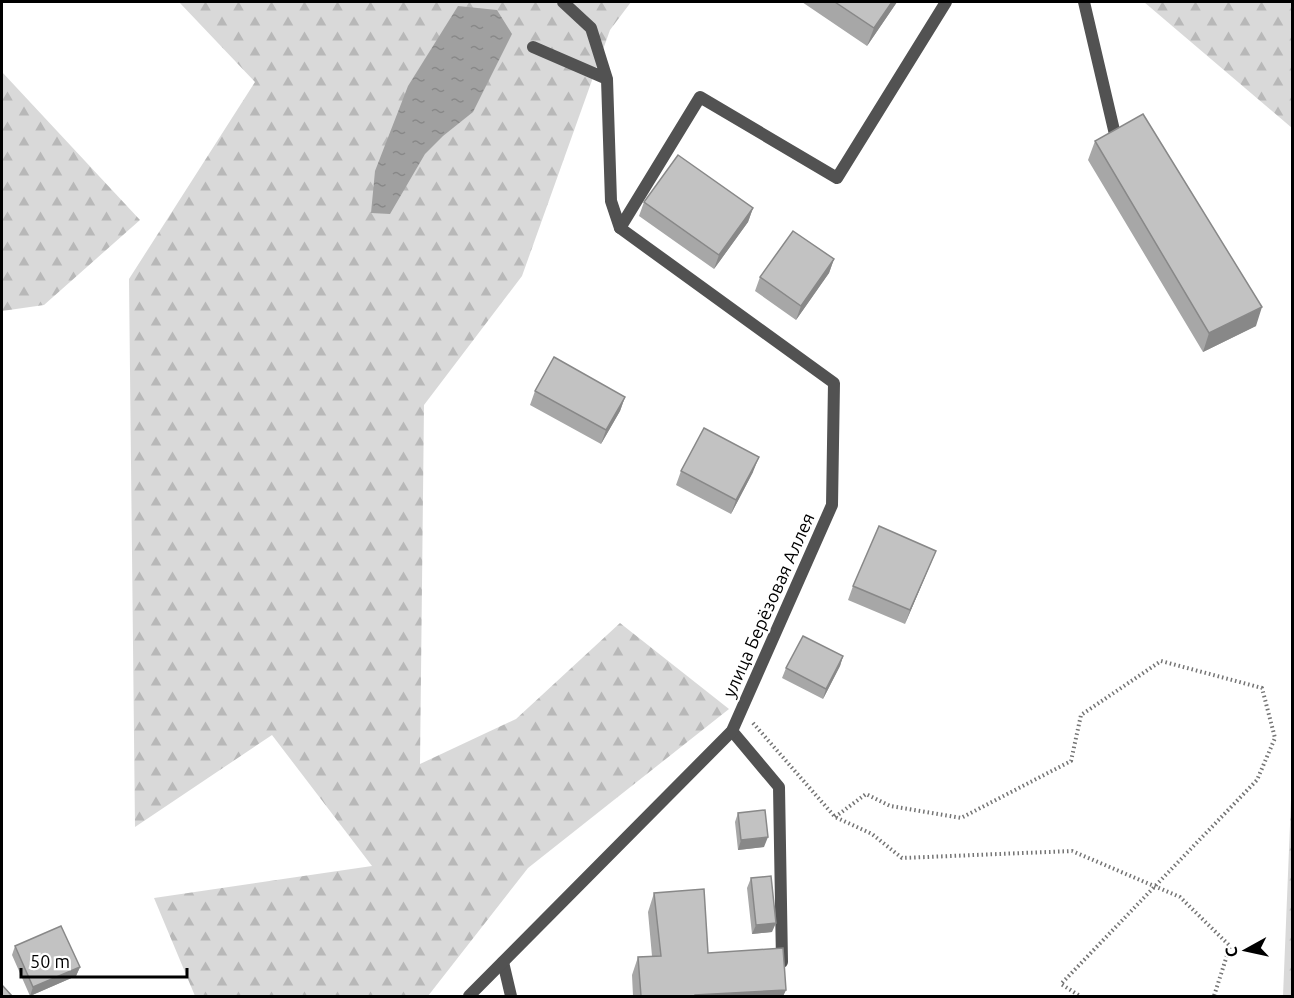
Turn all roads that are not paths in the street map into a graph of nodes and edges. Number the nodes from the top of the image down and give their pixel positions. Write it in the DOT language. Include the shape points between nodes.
graph roads {
  1 [pos="563,2"];
  2 [pos="946,2"];
  3 [pos="1084,2"];
  4 [pos="533,47"];
  5 [pos="607,79"];
  6 [pos="1117,143"];
  7 [pos="620,228"];
  8 [pos="732,731"];
  9 [pos="503,962"];
  10 [pos="783,973"];
  11 [pos="469,996"];
  12 [pos="511,996"];
  1 -- 5 [label="street" via="591,28"];
  2 -- 7 [label="street" via="837,178 700,97"];
  3 -- 6 [label="street"];
  4 -- 5 [label="street"];
  5 -- 7 [label="street" via="610,201"];
  7 -- 8 [label="street, улица Берёзовая Аллея" via="834,383 832,505"];
  8 -- 9 [label="street, улица Берёзовая Аллея"];
  8 -- 10 [label="street" via="779,787"];
  9 -- 11 [label="street, улица Берёзовая Аллея"];
  9 -- 12 [label="street"];
}
